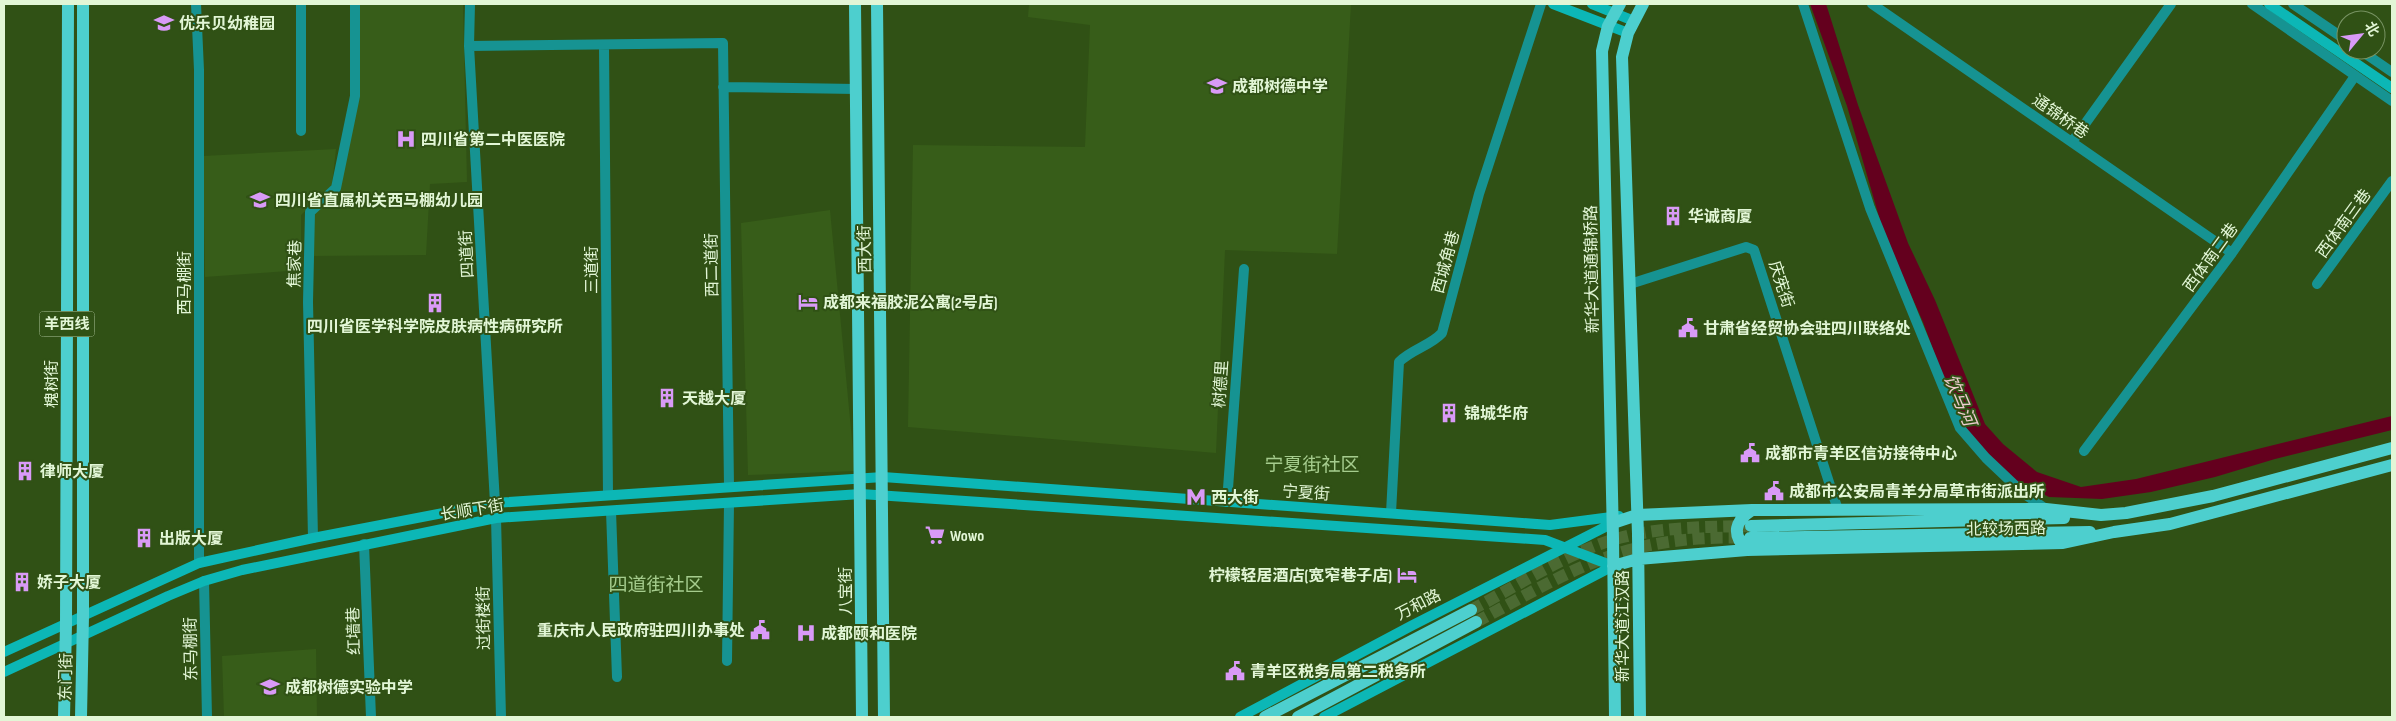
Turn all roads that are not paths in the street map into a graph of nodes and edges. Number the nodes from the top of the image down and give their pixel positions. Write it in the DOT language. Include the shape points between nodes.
graph roads {
  1 [pos="68,4"];
  2 [pos="83,4"];
  3 [pos="196,4"];
  4 [pos="301,4"];
  5 [pos="355,4"];
  6 [pos="470,4"];
  7 [pos="855,4"];
  8 [pos="877,4"];
  9 [pos="1541,4"];
  10 [pos="1554,4"];
  11 [pos="1592,4"];
  12 [pos="1644,4"];
  13 [pos="1803,4"];
  14 [pos="1872,4"];
  15 [pos="2171,4"];
  16 [pos="2252,4"];
  17 [pos="2269,4"];
  18 [pos="2293,4"];
  19 [pos="1618,8"];
  20 [pos="1634,21"];
  21 [pos="1608,26"];
  22 [pos="1628,33"];
  23 [pos="2336,33"];
  24 [pos="604,44"];
  25 [pos="469,46"];
  26 [pos="2375,60"];
  27 [pos="2392,72"];
  28 [pos="2355,76"];
  29 [pos="723,87"];
  30 [pos="2392,88"];
  31 [pos="856,89"];
  32 [pos="2392,101"];
  33 [pos="301,131"];
  34 [pos="2072,142"];
  35 [pos="2392,181"];
  36 [pos="2232,252"];
  37 [pos="1244,269"];
  38 [pos="1630,284"];
  39 [pos="2317,284"];
  40 [pos="2392,448"];
  41 [pos="2084,451"];
  42 [pos="2392,465"];
  43 [pos="883,477"];
  44 [pos="861,478"];
  45 [pos="729,486"];
  46 [pos="608,494"];
  47 [pos="861,494"];
  48 [pos="883,494"];
  49 [pos="1227,502"];
  50 [pos="495,503"];
  51 [pos="729,503"];
  52 [pos="2046,509"];
  53 [pos="611,510"];
  54 [pos="1752,510"];
  55 [pos="1838,510"];
  56 [pos="1391,513"];
  57 [pos="1637,515"];
  58 [pos="2102,515"];
  59 [pos="496,518"];
  60 [pos="1612,520"];
  61 [pos="312,538"];
  62 [pos="1613,538"];
  63 [pos="1749,538"];
  64 [pos="364,544"];
  65 [pos="1565,547"];
  66 [pos="1638,559"];
  67 [pos="199,563"];
  68 [pos="1613,566"];
  69 [pos="204,581"];
  70 [pos="1472,610"];
  71 [pos="83,616"];
  72 [pos="1476,622"];
  73 [pos="66,624"];
  74 [pos="82,637"];
  75 [pos="65,644"];
  76 [pos="4,652"];
  77 [pos="727,661"];
  78 [pos="4,672"];
  79 [pos="617,677"];
  80 [pos="64,717"];
  81 [pos="81,717"];
  82 [pos="207,717"];
  83 [pos="372,717"];
  84 [pos="501,717"];
  85 [pos="862,717"];
  86 [pos="884,717"];
  87 [pos="1240,717"];
  88 [pos="1265,717"];
  89 [pos="1298,717"];
  90 [pos="1324,717"];
  91 [pos="1615,717"];
  92 [pos="1640,717"];
  1 -- 73 [label="main road, 槐树街 / 羊西线"];
  2 -- 71 [label="main road, 槐树街 / 羊西线"];
  3 -- 67 [label="street, 西马棚街" via="199,70"];
  4 -- 33 [label="street"];
  5 -- 61 [label="street, 焦家巷" via="355,96 336,188 310,212 308,302"];
  6 -- 25 [label="street, 四道街"];
  7 -- 31 [label="main road, 西大街"];
  8 -- 43 [label="main road, 西大街"];
  9 -- 56 [label="street, 西城角巷" via="1479,194 1442,333 1399,362"];
  10 -- 21 [label="main road"];
  11 -- 19 [label="main road"];
  12 -- 20 [label="main road"];
  13 -- 52 [label="street" via="1870,208 1960,428 1992,464"];
  14 -- 34 [label="street, 通锦桥巷"];
  15 -- 34 [label="street"];
  16 -- 28 [label="street"];
  17 -- 30 [label="main road"];
  18 -- 23 [label="street"];
  19 -- 20 [label="main road"];
  19 -- 21 [label="main road, 新华大道通锦桥路"];
  20 -- 22 [label="main road"];
  21 -- 22 [label="main road"];
  21 -- 60 [label="main road, 新华大道通锦桥路" via="1602,51"];
  22 -- 38 [label="main road" via="1622,57"];
  24 -- 25 [label="street"];
  24 -- 29 [label="street, 西二道街" via="723,43"];
  24 -- 46 [label="street, 三道街"];
  25 -- 50 [label="street, 四道街"];
  26 -- 27 [label="street"];
  28 -- 32 [label="street"];
  28 -- 36 [label="street, 西体南二巷"];
  29 -- 31 [label="street"];
  29 -- 45 [label="street, 西二道街"];
  31 -- 44 [label="main road, 西大街"];
  34 -- 36 [label="street, 通锦桥巷"];
  35 -- 39 [label="street, 西体南三巷"];
  36 -- 41 [label="street, 西体南二巷"];
  37 -- 49 [label="street, 树德里"];
  38 -- 55 [label="street, 庆宪街" via="1746,248 1754,250"];
  38 -- 57 [label="main road"];
  40 -- 58 [label="main road, 北较场西路" via="2168,506"];
  42 -- 63 [label="main road, 北较场西路" via="2170,524 2063,543"];
  43 -- 44 [label="main road, 长顺下街"];
  43 -- 48 [label="main road, 西大街"];
  43 -- 49 [label="main road, 宁夏街"];
  44 -- 45 [label="main road, 长顺下街"];
  44 -- 47 [label="main road, 西大街"];
  45 -- 46 [label="main road, 长顺下街"];
  46 -- 50 [label="main road, 长顺下街"];
  47 -- 48 [label="main road, 长顺下街"];
  47 -- 51 [label="main road, 长顺下街"];
  47 -- 85 [label="main road, 八宝街"];
  48 -- 65 [label="main road, 宁夏街" via="1545,540"];
  48 -- 86 [label="main road"];
  49 -- 56 [label="main road, 宁夏街"];
  50 -- 61 [label="main road, 长顺下街"];
  51 -- 53 [label="main road, 长顺下街"];
  51 -- 77 [label="street"];
  52 -- 55 [label="main road, 北较场西路"];
  52 -- 58 [label="main road, 北较场西路"];
  53 -- 59 [label="main road, 长顺下街"];
  53 -- 79 [label="street"];
  54 -- 55 [label="main road, 北较场西路"];
  54 -- 57 [label="main road, 北较场西路"];
  54 -- 63 [label="main road" via="1741,518 1737,530 1739,540"];
  56 -- 60 [label="main road, 宁夏街" via="1550,525"];
  57 -- 60 [label="main road, 北较场西路"];
  57 -- 66 [label="main road, 新华大道江汉路"];
  58 -- 63 [label="main road"];
  59 -- 64 [label="main road, 长顺下街"];
  59 -- 84 [label="street, 过街楼街"];
  60 -- 62 [label="main road, 新华大道通锦桥路"];
  60 -- 65 [label="main road, 万和路"];
  61 -- 67 [label="main road, 长顺下街"];
  62 -- 68 [label="main road, 新华大道江汉路"];
  63 -- 66 [label="main road, 北较场西路"];
  64 -- 69 [label="main road, 长顺下街"];
  64 -- 83 [label="street, 红墙巷"];
  65 -- 68 [label="main road, 宁夏街"];
  65 -- 87 [label="main road, 万和路"];
  66 -- 68 [label="main road, 北较场西路"];
  66 -- 92 [label="main road, 新华大道江汉路"];
  67 -- 71 [label="main road, 长顺下街"];
  68 -- 90 [label="main road"];
  68 -- 91 [label="main road, 新华大道江汉路"];
  69 -- 74 [label="main road, 长顺下街"];
  69 -- 82 [label="street, 东马棚街"];
  70 -- 88 [label="main road, 万和路"];
  71 -- 73 [label="main road, 长顺下街"];
  71 -- 74 [label="main road, 槐树街 / 羊西线"];
  72 -- 89 [label="main road"];
  73 -- 75 [label="main road, 槐树街 / 羊西线"];
  73 -- 76 [label="main road, 长顺下街"];
  74 -- 75 [label="main road, 长顺下街"];
  74 -- 81 [label="main road, 东门街"];
  75 -- 78 [label="main road, 长顺下街"];
  75 -- 80 [label="main road, 东门街"];
}
